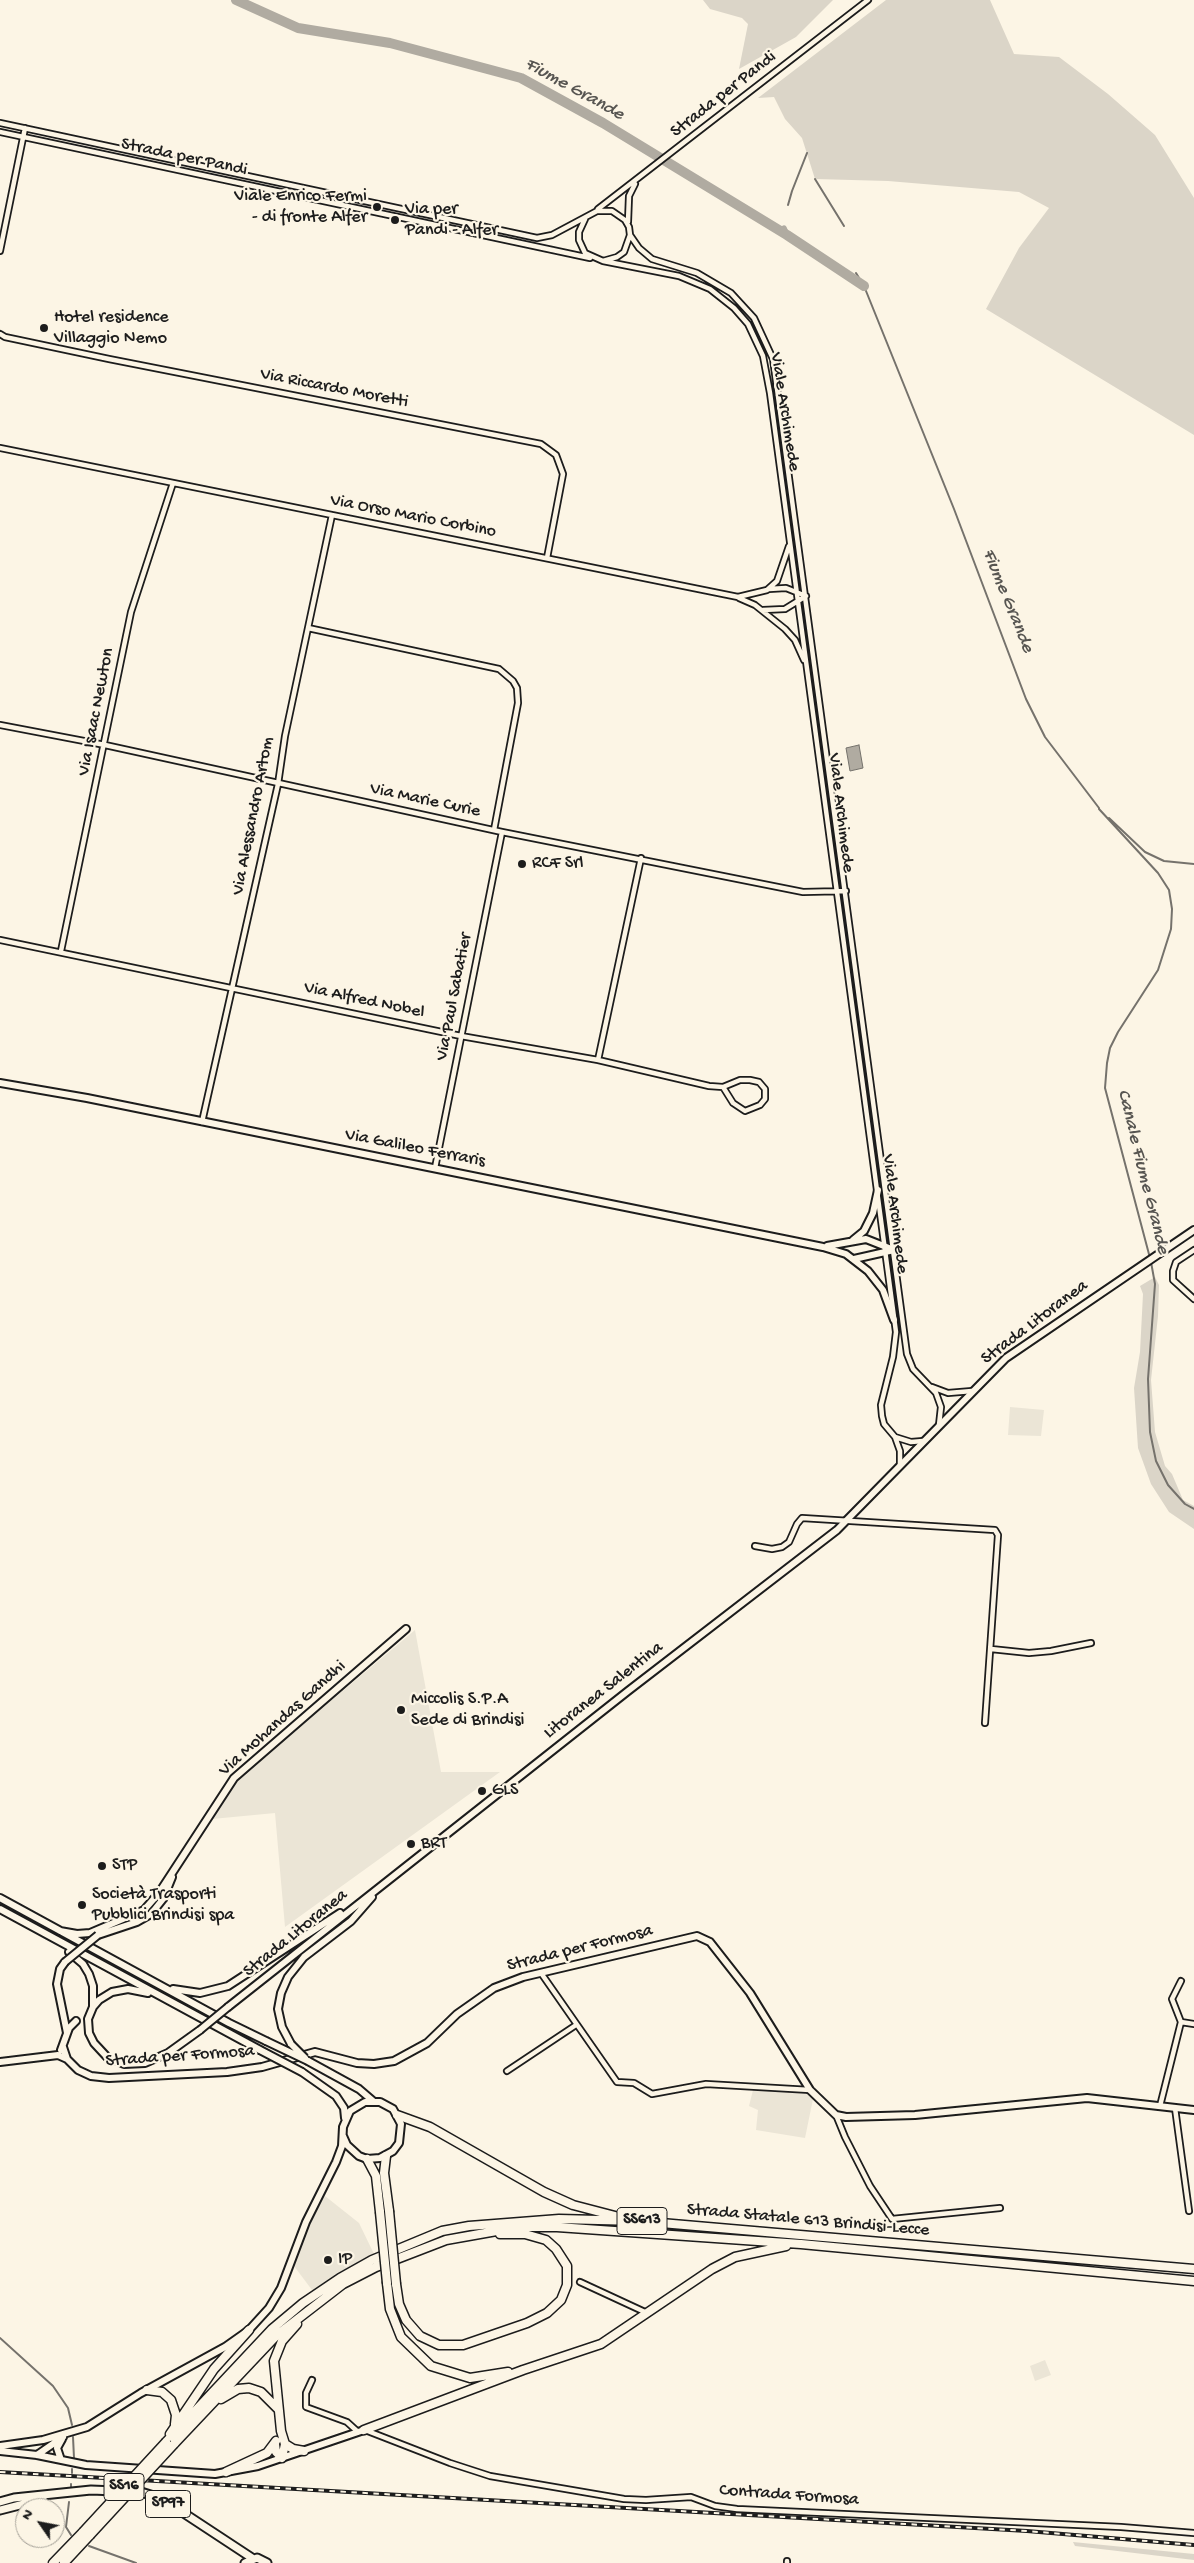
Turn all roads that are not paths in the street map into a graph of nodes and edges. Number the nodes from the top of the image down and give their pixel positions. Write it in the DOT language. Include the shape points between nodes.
graph roads {
  1 [pos="868,0"];
  2 [pos="0,123"];
  3 [pos="25,128"];
  4 [pos="0,132"];
  5 [pos="23,137"];
  6 [pos="638,179"];
  7 [pos="596,211"];
  8 [pos="584,219"];
  9 [pos="629,228"];
  10 [pos="630,235"];
  11 [pos="0,251"];
  12 [pos="597,260"];
  13 [pos="603,261"];
  14 [pos="0,334"];
  15 [pos="2,338"];
  16 [pos="0,448"];
  17 [pos="173,483"];
  18 [pos="332,515"];
  19 [pos="790,544"];
  20 [pos="547,558"];
  21 [pos="767,590"];
  22 [pos="797,593"];
  23 [pos="806,596"];
  24 [pos="738,597"];
  25 [pos="798,602"];
  26 [pos="762,610"];
  27 [pos="308,628"];
  28 [pos="807,670"];
  29 [pos="0,725"];
  30 [pos="105,745"];
  31 [pos="278,784"];
  32 [pos="494,830"];
  33 [pos="502,832"];
  34 [pos="641,858"];
  35 [pos="846,891"];
  36 [pos="836,892"];
  37 [pos="0,940"];
  38 [pos="61,951"];
  39 [pos="232,986"];
  40 [pos="461,1036"];
  41 [pos="598,1060"];
  42 [pos="0,1083"];
  43 [pos="723,1087"];
  44 [pos="202,1122"];
  45 [pos="435,1168"];
  46 [pos="878,1190"];
  47 [pos="1194,1230"];
  48 [pos="852,1240"];
  49 [pos="823,1247"];
  50 [pos="885,1249"];
  51 [pos="894,1250"];
  52 [pos="1194,1250"];
  53 [pos="854,1259"];
  54 [pos="1194,1299"];
  55 [pos="894,1320"];
  56 [pos="932,1387"];
  57 [pos="972,1391"];
  58 [pos="939,1425"];
  59 [pos="895,1437"];
  60 [pos="923,1441"];
  61 [pos="900,1466"];
  62 [pos="845,1522"];
  63 [pos="755,1546"];
  64 [pos="406,1629"];
  65 [pos="1091,1642"];
  66 [pos="991,1649"];
  67 [pos="985,1723"];
  68 [pos="383,1884"];
  69 [pos="0,1898"];
  70 [pos="0,1909"];
  71 [pos="60,1931"];
  72 [pos="95,1933"];
  73 [pos="50,1937"];
  74 [pos="110,1956"];
  75 [pos="541,1973"];
  76 [pos="1181,1981"];
  77 [pos="164,1986"];
  78 [pos="157,1995"];
  79 [pos="93,2007"];
  80 [pos="63,2011"];
  81 [pos="88,2019"];
  82 [pos="76,2020"];
  83 [pos="1181,2022"];
  84 [pos="1194,2024"];
  85 [pos="576,2025"];
  86 [pos="67,2033"];
  87 [pos="63,2047"];
  88 [pos="53,2056"];
  89 [pos="67,2059"];
  90 [pos="308,2061"];
  91 [pos="0,2062"];
  92 [pos="507,2071"];
  93 [pos="810,2090"];
  94 [pos="373,2101"];
  95 [pos="1160,2106"];
  96 [pos="1175,2108"];
  97 [pos="1194,2110"];
  98 [pos="836,2114"];
  99 [pos="397,2115"];
  100 [pos="345,2118"];
  101 [pos="344,2136"];
  102 [pos="386,2156"];
  103 [pos="366,2159"];
  104 [pos="1000,2208"];
  105 [pos="1189,2211"];
  106 [pos="638,2221"];
  107 [pos="478,2235"];
  108 [pos="801,2244"];
  109 [pos="1194,2269"];
  110 [pos="1194,2281"];
  111 [pos="580,2282"];
  112 [pos="313,2305"];
  113 [pos="648,2313"];
  114 [pos="249,2330"];
  115 [pos="523,2370"];
  116 [pos="312,2380"];
  117 [pos="147,2390"];
  118 [pos="278,2409"];
  119 [pos="199,2417"];
  120 [pos="174,2425"];
  121 [pos="281,2431"];
  122 [pos="361,2431"];
  123 [pos="70,2433"];
  124 [pos="43,2440"];
  125 [pos="170,2443"];
  126 [pos="275,2444"];
  127 [pos="286,2444"];
  128 [pos="0,2446"];
  129 [pos="0,2451"];
  130 [pos="304,2451"];
  131 [pos="37,2455"];
  132 [pos="282,2458"];
  133 [pos="61,2460"];
  134 [pos="226,2472"];
  135 [pos="78,2492"];
  136 [pos="0,2502"];
  137 [pos="0,2510"];
  138 [pos="1194,2533"];
  139 [pos="86,2534"];
  140 [pos="252,2558"];
  141 [pos="53,2563"];
  142 [pos="64,2563"];
  143 [pos="70,2563"];
  144 [pos="245,2563"];
  145 [pos="267,2563"];
  1 -- 6 [label="street, Strada per Pandi"];
  2 -- 3 [label="street, Strada per Pandi"];
  3 -- 5 [label="street"];
  3 -- 8 [label="street, Strada per Pandi" via="538,238"];
  4 -- 5 [label="street, Strada per Pandi"];
  5 -- 11 [label="street"];
  5 -- 12 [label="street, Strada per Pandi"];
  6 -- 7 [label="street, Strada per Pandi"];
  6 -- 9 [label="street" via="629,196"];
  7 -- 8 [label="street, Strada per Pandi"];
  7 -- 9 [label="street" via="612,210"];
  8 -- 12 [label="street" via="579,240 586,253"];
  9 -- 10 [label="street"];
  10 -- 13 [label="street" via="624,252"];
  10 -- 23 [label="street, Viale Archimede" via="652,259 697,273 731,293 750,312 764,336 773,359 779,392"];
  12 -- 13 [label="street, Strada per Pandi"];
  13 -- 19 [label="street, Viale Archimede" via="680,276 695,282 727,301 751,329 766,369"];
  14 -- 15 [label="street, Via Riccardo Moretti"];
  15 -- 20 [label="street, Via Riccardo Moretti" via="542,444 556,456 563,474"];
  16 -- 17 [label="street, Via Orso Mario Corbino"];
  17 -- 18 [label="street, Via Orso Mario Corbino"];
  17 -- 30 [label="street, Via Isaac Newton" via="131,612"];
  18 -- 20 [label="street, Via Orso Mario Corbino"];
  18 -- 27 [label="street, Via Alessandro Artom"];
  19 -- 21 [label="street" via="782,572"];
  19 -- 22 [label="street, Viale Archimede"];
  20 -- 24 [label="street, Via Orso Mario Corbino"];
  21 -- 22 [label="street, Via Orso Mario Corbino" via="786,588"];
  21 -- 24 [label="street, Via Orso Mario Corbino"];
  22 -- 23 [label="street, Via Orso Mario Corbino"];
  22 -- 25 [label="street, Viale Archimede"];
  23 -- 25 [label="street"];
  23 -- 35 [label="street, Viale Archimede"];
  24 -- 26 [label="street"];
  25 -- 26 [label="street" via="786,609"];
  25 -- 28 [label="street, Viale Archimede"];
  26 -- 28 [label="street" via="794,640"];
  27 -- 31 [label="street, Via Alessandro Artom"];
  27 -- 32 [label="street" via="499,670 513,681 518,703"];
  28 -- 36 [label="street, Viale Archimede"];
  29 -- 30 [label="street, Via Marie Curie"];
  30 -- 31 [label="street, Via Marie Curie"];
  30 -- 38 [label="street, Via Isaac Newton"];
  31 -- 32 [label="street, Via Marie Curie"];
  31 -- 39 [label="street, Via Alessandro Artom"];
  32 -- 33 [label="street, Via Marie Curie"];
  33 -- 34 [label="street, Via Marie Curie"];
  33 -- 40 [label="street, Via Paul Sabatier"];
  34 -- 36 [label="street, Via Marie Curie" via="803,892"];
  34 -- 41 [label="street"];
  35 -- 36 [label="street, Via Marie Curie"];
  35 -- 51 [label="street, Viale Archimede"];
  36 -- 46 [label="street, Viale Archimede"];
  37 -- 38 [label="street, Via Alfred Nobel"];
  38 -- 39 [label="street, Via Alfred Nobel"];
  39 -- 40 [label="street, Via Alfred Nobel"];
  39 -- 44 [label="street, Via Alessandro Artom"];
  40 -- 41 [label="street, Via Alfred Nobel"];
  40 -- 45 [label="street, Via Paul Sabatier"];
  41 -- 43 [label="street, Via Alfred Nobel"];
  42 -- 44 [label="street, Via Galileo Ferraris"];
  43 -- 43 [label="street, Via Alfred Nobel" via="740,1080 759,1082 765,1090 765,1099 760,1106 745,1111 733,1103"];
  44 -- 45 [label="street, Via Galileo Ferraris"];
  45 -- 49 [label="street, Via Galileo Ferraris"];
  46 -- 48 [label="street" via="873,1213 864,1231"];
  46 -- 50 [label="street, Viale Archimede"];
  47 -- 57 [label="street, Strada Litoranea" via="1008,1357"];
  48 -- 49 [label="street, Via Galileo Ferraris"];
  48 -- 50 [label="street, Via Galileo Ferraris" via="866,1238"];
  49 -- 53 [label="street, Via Galileo Ferraris"];
  50 -- 51 [label="street, Via Galileo Ferraris"];
  50 -- 53 [label="street"];
  50 -- 55 [label="street, Viale Archimede"];
  51 -- 56 [label="street, Viale Archimede" via="907,1354 912,1369"];
  52 -- 54 [label="street" via="1176,1262 1173,1271 1173,1280"];
  53 -- 55 [label="street, Via Galileo Ferraris" via="883,1290"];
  55 -- 59 [label="street, Viale Archimede" via="893,1357 881,1404 884,1424"];
  56 -- 57 [label="street" via="948,1393"];
  56 -- 58 [label="street, Viale Archimede" via="941,1407"];
  57 -- 58 [label="street, Strada Litoranea"];
  58 -- 60 [label="street, Strada Litoranea"];
  59 -- 60 [label="street" via="911,1442"];
  59 -- 61 [label="street, Viale Archimede" via="900,1451"];
  60 -- 61 [label="street, Strada Litoranea"];
  61 -- 62 [label="street, Strada Litoranea"];
  62 -- 63 [label="street" via="802,1518 789,1542 782,1547"];
  62 -- 66 [label="street" via="995,1530 998,1535"];
  62 -- 68 [label="street, Litoranea Salentina"];
  64 -- 72 [label="street, Via Mohandas Gandhi" via="234,1778 176,1866 166,1893 151,1914 137,1922"];
  65 -- 66 [label="street" via="1052,1652"];
  66 -- 67 [label="street"];
  68 -- 77 [label="street" via="228,1986 200,1993"];
  68 -- 81 [label="street, Strada Litoranea, bridge" via="200,2030 157,2059 134,2065 115,2062 99,2050 90,2033"];
  68 -- 90 [label="street, bridge" via="351,1921 304,1957 288,1977 281,1993 278,2009 282,2027 291,2044"];
  69 -- 71 [label="street"];
  70 -- 73 [label="street"];
  71 -- 72 [label="street"];
  71 -- 74 [label="street"];
  72 -- 74 [label="street" via="93,1942"];
  72 -- 80 [label="street, bridge" via="60,1969 57,1984"];
  73 -- 78 [label="street"];
  73 -- 79 [label="street" via="83,1964 93,1986"];
  74 -- 77 [label="street"];
  75 -- 85 [label="street"];
  75 -- 89 [label="street, Strada per Formosa" via="494,1988 476,1998 427,2044 394,2061 374,2064 316,2052 262,2067 227,2072 109,2078 85,2074"];
  75 -- 93 [label="street, Strada per Formosa" via="697,1936 704,1938 750,1993"];
  76 -- 83 [label="street" via="1172,1999"];
  77 -- 90 [label="street, bridge" via="229,2023"];
  78 -- 79 [label="street" via="120,1990 106,1995"];
  78 -- 100 [label="street, bridge" via="302,2072 336,2096 344,2108"];
  79 -- 81 [label="street"];
  80 -- 82 [label="street" via="68,2018"];
  80 -- 86 [label="street"];
  81 -- 82 [label="street"];
  82 -- 86 [label="street"];
  83 -- 84 [label="street"];
  83 -- 95 [label="street"];
  85 -- 92 [label="street"];
  85 -- 93 [label="street" via="614,2079 638,2084 652,2094 706,2084"];
  86 -- 87 [label="street"];
  87 -- 88 [label="street"];
  87 -- 89 [label="street"];
  88 -- 89 [label="street"];
  88 -- 91 [label="street"];
  90 -- 94 [label="street" via="359,2089"];
  93 -- 98 [label="street, Strada per Formosa"];
  94 -- 99 [label="street" via="387,2105"];
  94 -- 100 [label="street" via="357,2105"];
  95 -- 96 [label="street"];
  95 -- 98 [label="street" via="1087,2098 915,2115 846,2118"];
  96 -- 97 [label="street"];
  96 -- 105 [label="street"];
  98 -- 104 [label="street, Strada per Formosa" via="870,2186 892,2219"];
  99 -- 102 [label="street" via="401,2124 399,2142"];
  99 -- 106 [label="highway" via="430,2127 558,2198 603,2214"];
  100 -- 101 [label="street"];
  101 -- 103 [label="street" via="352,2152"];
  101 -- 114 [label="street" via="336,2162 306,2222 281,2288 269,2308"];
  102 -- 103 [label="street"];
  102 -- 107 [label="highway, bridge" via="384,2173 399,2304 406,2320 420,2336 439,2345 463,2345 527,2323 547,2313 561,2300 567,2285 567,2266 546,2240 526,2234"];
  103 -- 115 [label="highway, bridge" via="376,2176 390,2310 401,2337 431,2366 470,2378"];
  106 -- 109 [label="highway, Strada Statale 613 Brindisi-Lecce / SS613"];
  106 -- 125 [label="highway, Strada Statale 613 Brindisi-Lecce / SS613" via="559,2219 469,2226 442,2231 372,2260 303,2303 272,2330"];
  107 -- 108 [label="highway, Strada Statale 613 Brindisi-Lecce / SS613" via="519,2227 557,2227"];
  107 -- 112 [label="highway, Strada Statale 613 Brindisi-Lecce / SS613" via="446,2240 401,2256 344,2284"];
  108 -- 110 [label="highway, Strada Statale 613 Brindisi-Lecce / SS613"];
  108 -- 113 [label="highway" via="735,2257"];
  111 -- 113 [label="street"];
  112 -- 118 [label="highway" via="277,2350 274,2374"];
  112 -- 119 [label="highway, Strada Statale 613 Brindisi-Lecce / SS613" via="277,2335"];
  113 -- 115 [label="highway" via="601,2344"];
  114 -- 117 [label="street" via="225,2348"];
  114 -- 120 [label="highway" via="214,2368"];
  115 -- 122 [label="highway"];
  116 -- 122 [label="street, Contrada Formosa" via="306,2393 306,2407 347,2422"];
  117 -- 120 [label="highway" via="162,2392 171,2400 176,2415"];
  117 -- 123 [label="street" via="103,2418"];
  118 -- 119 [label="highway" via="261,2392 238,2389"];
  118 -- 121 [label="highway"];
  119 -- 125 [label="highway, Strada Statale 613 Brindisi-Lecce / SS613"];
  120 -- 125 [label="highway"];
  121 -- 126 [label="highway"];
  121 -- 127 [label="highway"];
  122 -- 130 [label="street"];
  122 -- 138 [label="street, Contrada Formosa" via="490,2476 624,2499 692,2496 715,2506 737,2509"];
  123 -- 124 [label="street"];
  123 -- 131 [label="street"];
  123 -- 133 [label="street" via="58,2445"];
  124 -- 128 [label="street"];
  124 -- 131 [label="street" via="34,2448"];
  125 -- 139 [label="highway, SS16, bridge"];
  126 -- 132 [label="highway" via="276,2452"];
  126 -- 134 [label="highway" via="267,2453"];
  127 -- 130 [label="highway"];
  127 -- 132 [label="highway"];
  129 -- 131 [label="street"];
  130 -- 132 [label="street"];
  131 -- 133 [label="street"];
  132 -- 134 [label="street"];
  133 -- 134 [label="street" via="86,2465 215,2474"];
  135 -- 136 [label="main road, SP97"];
  135 -- 137 [label="main road, SP97"];
  135 -- 140 [label="main road, SP97" via="140,2492 157,2497"];
  139 -- 141 [label="highway, SS16"];
  139 -- 142 [label="highway, SS16"];
  139 -- 143 [label="highway, SS16"];
  140 -- 144 [label="main road"];
  140 -- 145 [label="main road"];
}
